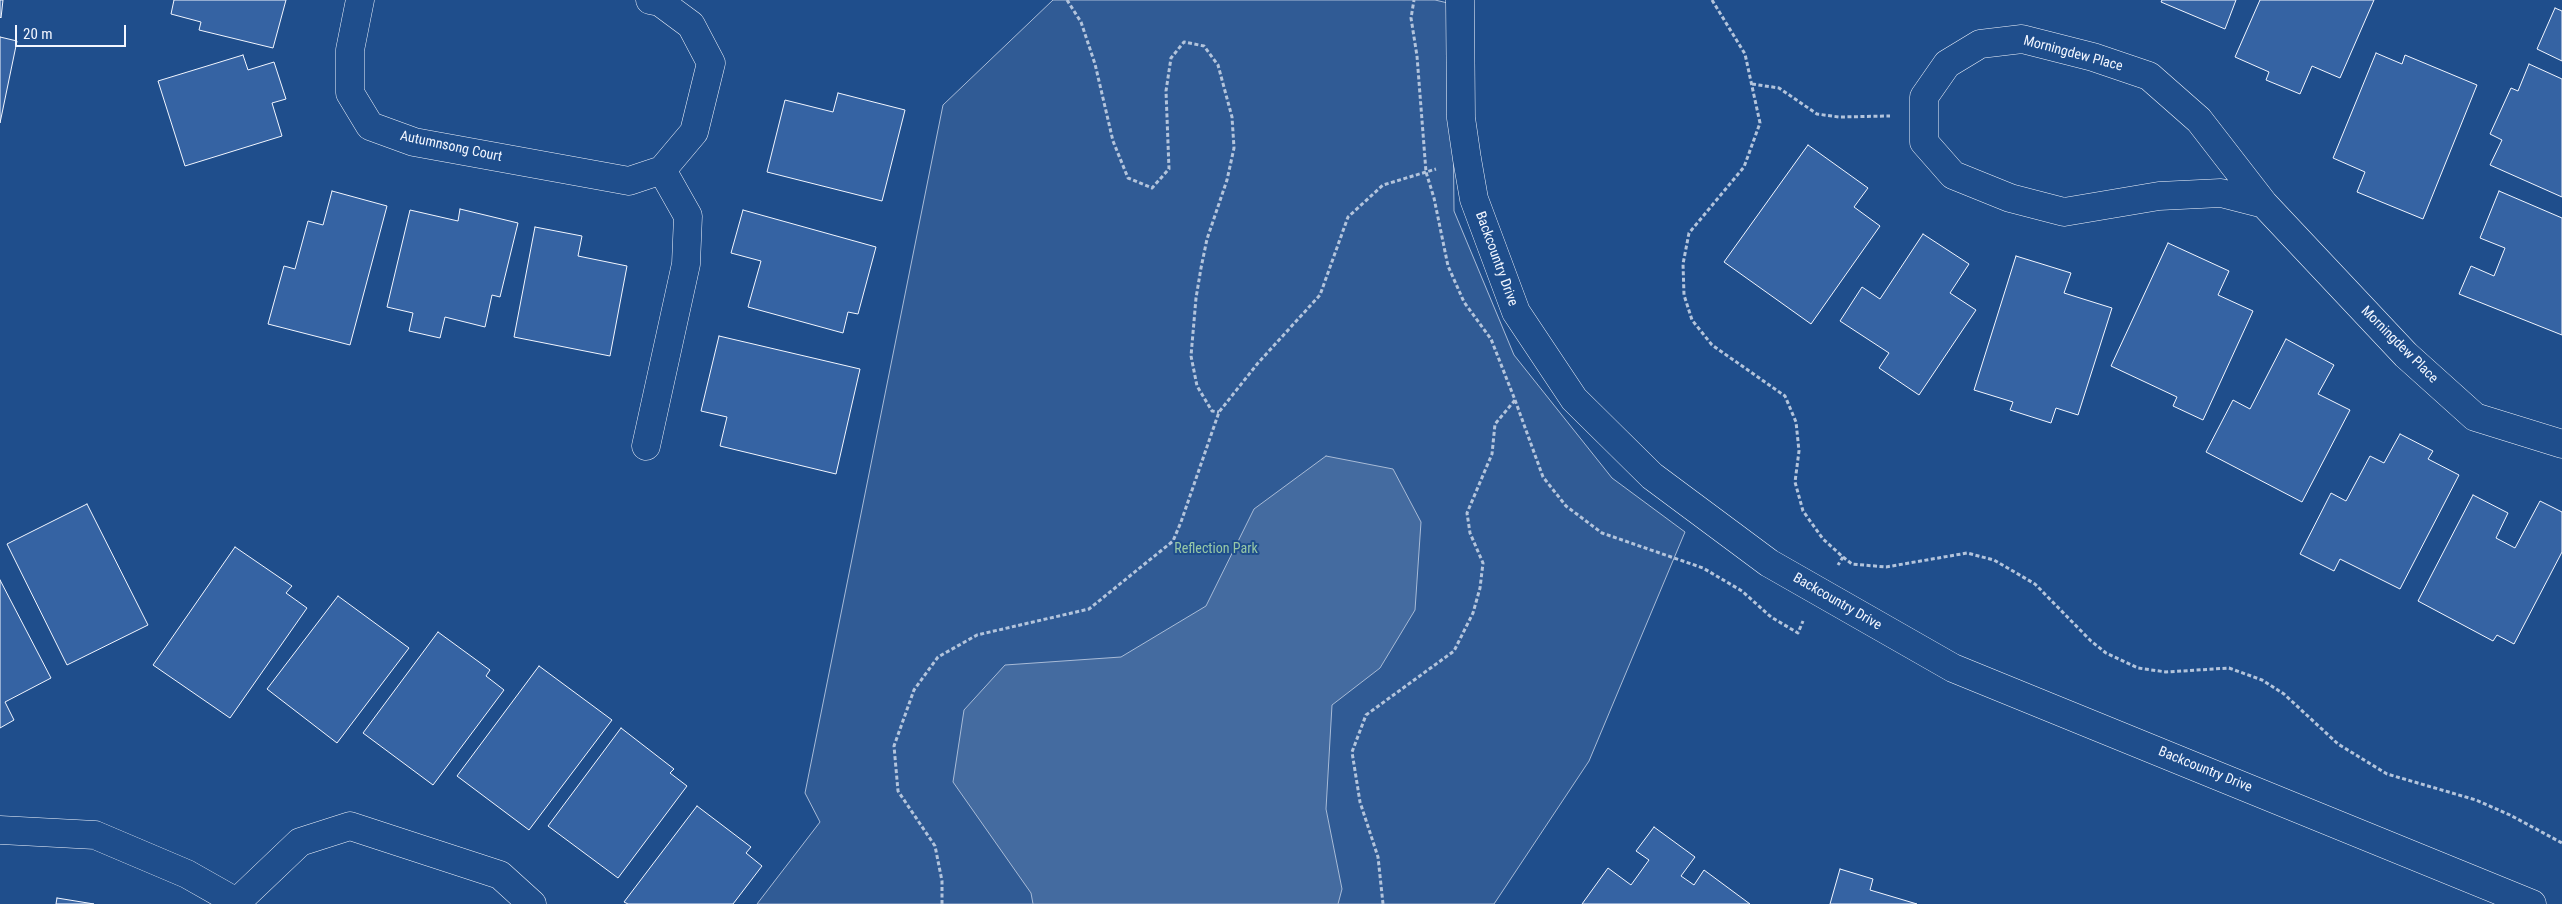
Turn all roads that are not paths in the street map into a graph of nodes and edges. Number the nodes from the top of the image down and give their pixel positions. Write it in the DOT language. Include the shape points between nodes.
graph roads {
  1 [pos="360,0"];
  2 [pos="650,0"];
  3 [pos="1460,0"];
  4 [pos="662,170"];
  5 [pos="2264,204"];
  6 [pos="2562,444"];
  7 [pos="646,446"];
  8 [pos="0,830"];
  9 [pos="238,903"];
  10 [pos="532,904"];
  11 [pos="2532,904"];
  1 -- 4 [label="street, Autumnsong Court" via="350,50 350,93 370,126 414,142 629,181"];
  2 -- 4 [label="street" via="660,2 691,24 711,63 694,132"];
  3 -- 11 [label="street, Backcountry Drive" via="1461,118 1474,199 1516,312 1574,399 1652,476 1769,563 1953,668"];
  4 -- 7 [label="street" via="688,216 686,254"];
  5 -- 5 [label="street, Morningdew Place" via="2221,194 2159,196 2064,212 2010,198 1953,175 1924,142 1924,97 1947,64 1980,44 2022,39 2093,57 2149,76 2199,120"];
  5 -- 6 [label="street, Morningdew Place" via="2406,355 2475,417"];
  8 -- 9 [label="street" via="95,835 187,874"];
  9 -- 10 [label="street" via="300,842 350,826 500,876"];
}
